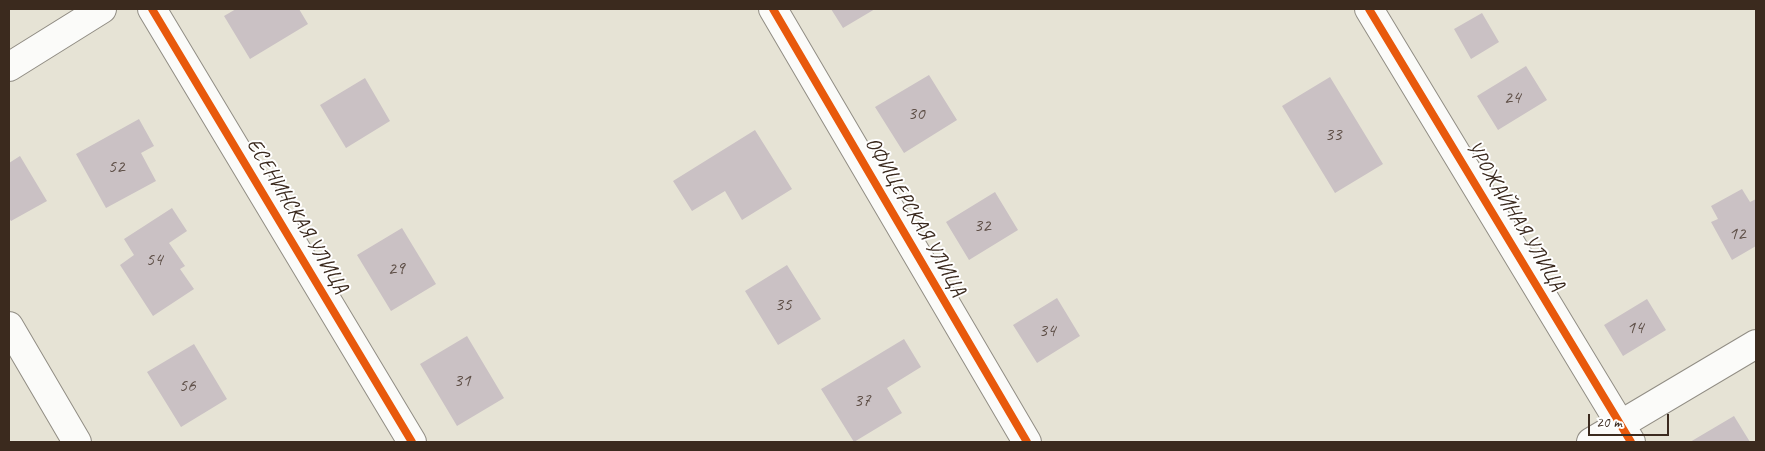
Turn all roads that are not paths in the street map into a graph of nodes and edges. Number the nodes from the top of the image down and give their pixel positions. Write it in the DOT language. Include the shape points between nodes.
graph roads {
  1 [pos="102,9"];
  2 [pos="152,9"];
  3 [pos="773,9"];
  4 [pos="1369,9"];
  5 [pos="9,67"];
  6 [pos="9,326"];
  7 [pos="1756,344"];
  8 [pos="1626,433"];
  9 [pos="77,442"];
  10 [pos="412,442"];
  11 [pos="1027,442"];
  12 [pos="1591,442"];
  1 -- 5 [label="street"];
  2 -- 10 [label="street, ЕСЕНИНСКАЯ УЛИЦА"];
  3 -- 11 [label="street, ОФИЦЕРСКАЯ УЛИЦА"];
  4 -- 8 [label="street, УРОЖАЙНАЯ УЛИЦА"];
  6 -- 9 [label="street"];
  7 -- 8 [label="street"];
  8 -- 12 [label="street"];
}
